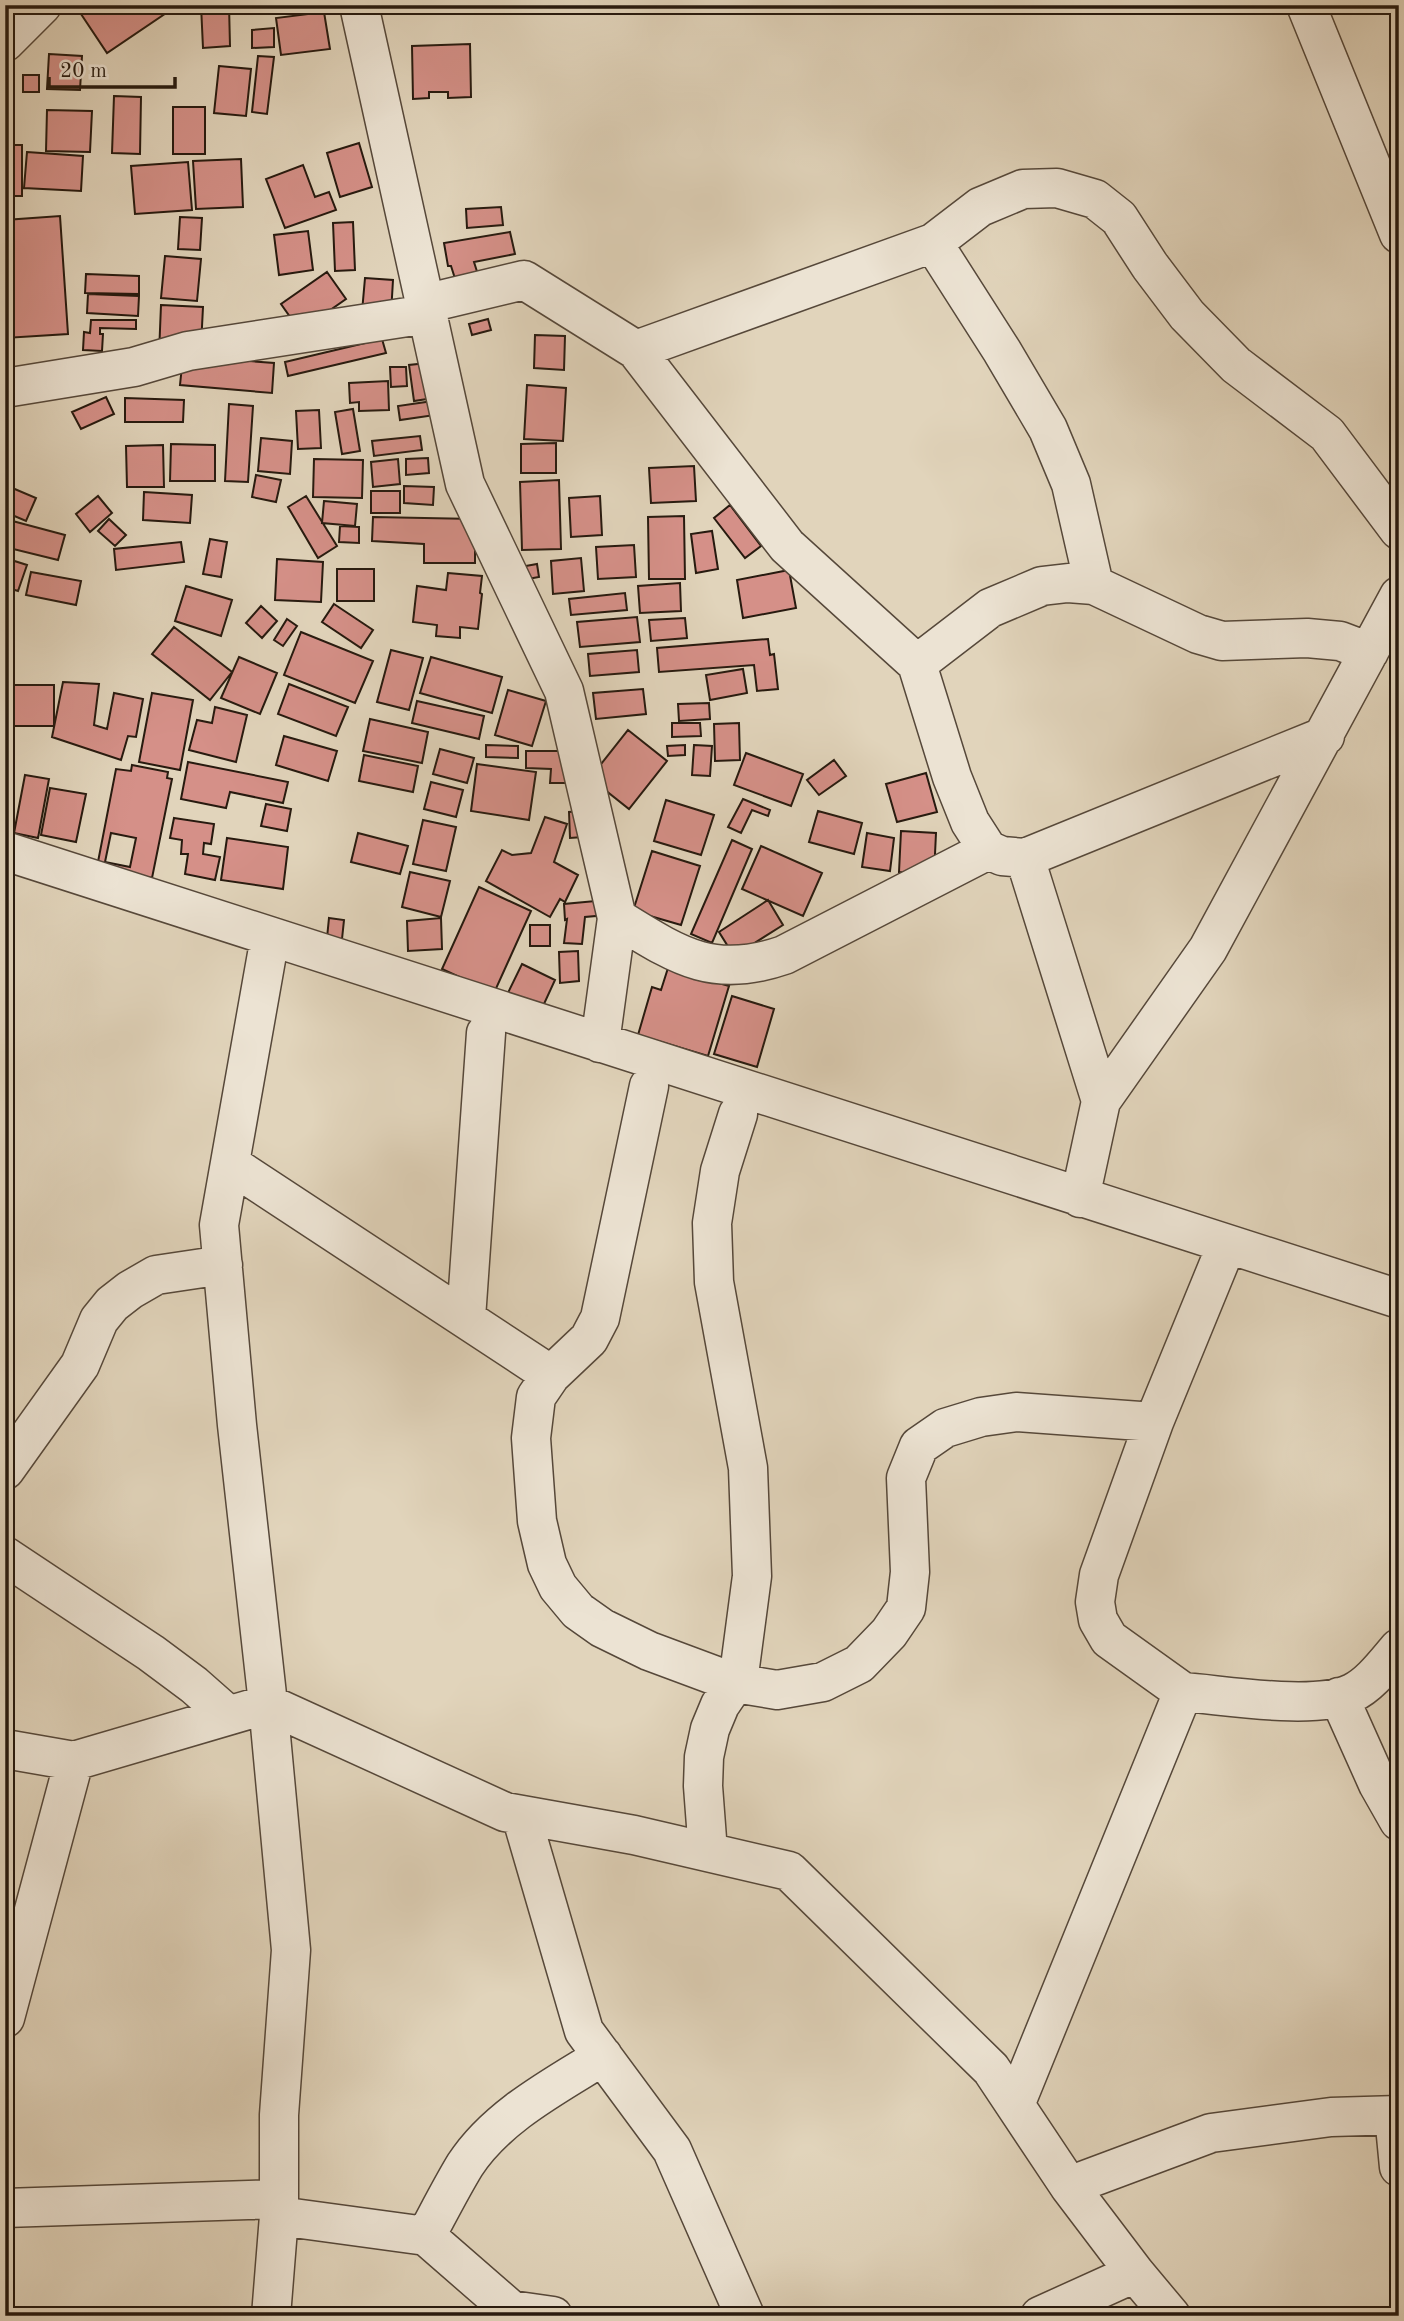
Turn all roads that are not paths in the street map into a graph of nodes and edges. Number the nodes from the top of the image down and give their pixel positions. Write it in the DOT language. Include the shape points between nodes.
graph roads {
  1 [pos="42,5"];
  2 [pos="359,5"];
  3 [pos="1306,5"];
  4 [pos="5,42"];
  5 [pos="1399,234"];
  6 [pos="933,243"];
  7 [pos="426,309"];
  8 [pos="636,350"];
  9 [pos="5,388"];
  10 [pos="1399,530"];
  11 [pos="1094,585"];
  12 [pos="1399,596"];
  13 [pos="1369,652"];
  14 [pos="917,664"];
  15 [pos="1325,736"];
  16 [pos="988,849"];
  17 [pos="5,851"];
  18 [pos="1025,858"];
  19 [pos="5,878"];
  20 [pos="617,918"];
  21 [pos="268,950"];
  22 [pos="486,1033"];
  23 [pos="600,1043"];
  24 [pos="649,1086"];
  25 [pos="1101,1101"];
  26 [pos="738,1114"];
  27 [pos="230,1164"];
  28 [pos="1080,1198"];
  29 [pos="1222,1256"];
  30 [pos="223,1265"];
  31 [pos="1399,1299"];
  32 [pos="466,1318"];
  33 [pos="1399,1325"];
  34 [pos="551,1375"];
  35 [pos="1154,1422"];
  36 [pos="5,1470"];
  37 [pos="5,1556"];
  38 [pos="1399,1648"];
  39 [pos="735,1683"];
  40 [pos="1183,1692"];
  41 [pos="1339,1697"];
  42 [pos="268,1703"];
  43 [pos="228,1715"];
  44 [pos="5,1749"];
  45 [pos="74,1761"];
  46 [pos="521,1815"];
  47 [pos="1399,1821"];
  48 [pos="708,1852"];
  49 [pos="12,1964"];
  50 [pos="5,2018"];
  51 [pos="603,2056"];
  52 [pos="1015,2105"];
  53 [pos="1396,2115"];
  54 [pos="1399,2167"];
  55 [pos="1069,2186"];
  56 [pos="5,2208"];
  57 [pos="279,2208"];
  58 [pos="426,2236"];
  59 [pos="1135,2273"];
  60 [pos="271,2316"];
  61 [pos="552,2316"];
  62 [pos="745,2316"];
  63 [pos="1040,2316"];
  64 [pos="1171,2316"];
  1 -- 4 [label="street"];
  2 -- 7 [label="street"];
  3 -- 5 [label="street"];
  6 -- 8 [label="street"];
  6 -- 10 [label="street" via="980,206 1023,189 1057,188 1095,199 1119,218 1187,314 1236,365 1327,434"];
  6 -- 11 [label="street" via="1048,429 1071,484"];
  7 -- 8 [label="street" via="524,280"];
  7 -- 9 [label="street" via="188,351 134,368"];
  7 -- 20 [label="street" via="465,484 564,691"];
  8 -- 14 [label="street" via="786,546"];
  11 -- 13 [label="street" via="1222,641 1339,640"];
  11 -- 14 [label="street" via="1042,586 990,608"];
  12 -- 13 [label="street"];
  13 -- 15 [label="street"];
  14 -- 16 [label="street" via="952,777 970,822"];
  15 -- 18 [label="street"];
  15 -- 25 [label="street" via="1208,949"];
  16 -- 18 [label="street"];
  16 -- 20 [label="street" via="764,962 732,967 705,964 669,951"];
  17 -- 21 [label="street"];
  18 -- 25 [label="street"];
  19 -- 21 [label="street"];
  20 -- 23 [label="street"];
  21 -- 22 [label="street"];
  21 -- 23 [label="street"];
  21 -- 27 [label="street"];
  22 -- 24 [label="street"];
  22 -- 32 [label="street"];
  23 -- 28 [label="street"];
  24 -- 26 [label="street"];
  24 -- 34 [label="street" via="600,1318 589,1339"];
  25 -- 28 [label="street"];
  26 -- 29 [label="street"];
  26 -- 39 [label="street" via="720,1171 712,1223 714,1282 748,1468 752,1576"];
  27 -- 30 [label="street" via="219,1225"];
  27 -- 32 [label="street"];
  28 -- 29 [label="street"];
  29 -- 31 [label="street"];
  29 -- 33 [label="street"];
  29 -- 35 [label="street"];
  30 -- 36 [label="street" via="156,1275 112,1304 99,1320 80,1365"];
  30 -- 42 [label="street"];
  32 -- 34 [label="street"];
  34 -- 39 [label="street" via="536,1397 531,1438 537,1521 558,1587 578,1611 602,1628"];
  35 -- 39 [label="street" via="1016,1412 981,1416 945,1428 919,1447 906,1478 910,1572 906,1608 889,1633 859,1664 823,1682 777,1690"];
  35 -- 40 [label="street" via="1099,1575 1095,1602 1098,1620 1109,1639"];
  37 -- 43 [label="street" via="151,1653"];
  38 -- 41 [label="street" via="1365,1683"];
  39 -- 48 [label="street" via="720,1705 704,1757"];
  40 -- 41 [label="street" via="1287,1701"];
  40 -- 52 [label="street"];
  41 -- 47 [label="street"];
  42 -- 43 [label="street"];
  42 -- 46 [label="street" via="505,1812"];
  42 -- 57 [label="street" via="291,1950 279,2115"];
  43 -- 45 [label="street"];
  44 -- 45 [label="street"];
  45 -- 49 [label="street"];
  46 -- 48 [label="street"];
  46 -- 51 [label="street" via="584,2031"];
  48 -- 52 [label="street" via="789,1871 992,2069"];
  49 -- 50 [label="street"];
  51 -- 58 [label="street" via="537,2097 496,2130 466,2163"];
  51 -- 62 [label="street" via="672,2150"];
  52 -- 55 [label="street"];
  53 -- 54 [label="street"];
  53 -- 55 [label="street" via="1331,2117 1211,2133"];
  55 -- 59 [label="street"];
  56 -- 57 [label="street"];
  57 -- 58 [label="street"];
  57 -- 60 [label="street"];
  58 -- 61 [label="street" via="511,2310"];
  59 -- 63 [label="street"];
  59 -- 64 [label="street"];
}
